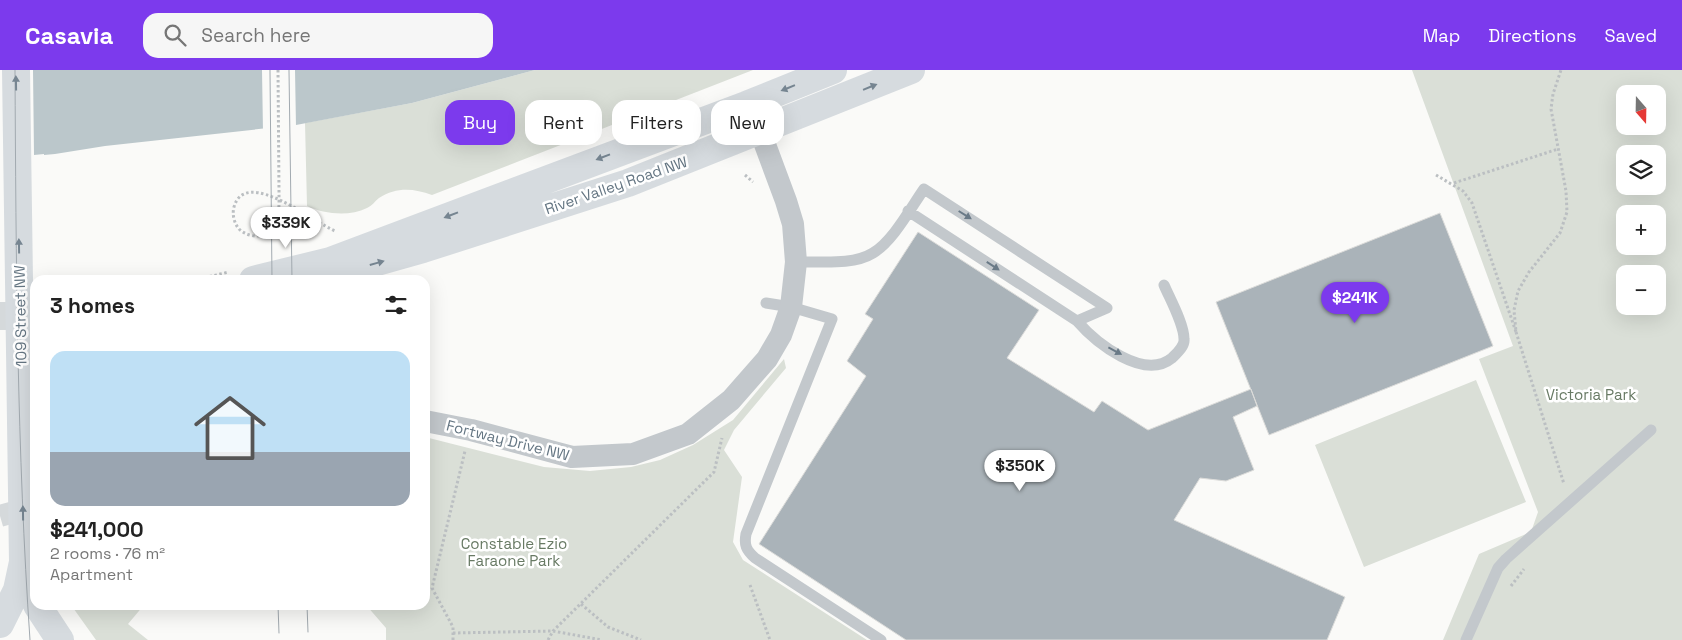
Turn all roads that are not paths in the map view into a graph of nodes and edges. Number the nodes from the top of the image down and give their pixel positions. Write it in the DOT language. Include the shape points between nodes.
graph roads {
  1 [pos="16,70"];
  2 [pos="833,70"];
  3 [pos="911,70"];
  4 [pos="756,100"];
  5 [pos="711,117"];
  6 [pos="784,121"];
  7 [pos="724,145"];
  8 [pos="765,145"];
  9 [pos="908,211"];
  10 [pos="796,262"];
  11 [pos="273,275"];
  12 [pos="331,275"];
  13 [pos="1164,285"];
  14 [pos="766,303"];
  15 [pos="791,307"];
  16 [pos="1077,321"];
  17 [pos="430,422"];
  18 [pos="1651,430"];
  19 [pos="23,562"];
  20 [pos="30,584"];
  21 [pos="41,610"];
  22 [pos="0,624"];
  23 [pos="60,640"];
  24 [pos="881,640"];
  25 [pos="1466,640"];
  19 -- 1 [label="main road, 109 Street NW, one-way"];
  2 -- 4 [label="main road, River Valley Road NW, one-way"];
  6 -- 3 [label="main road, River Valley Road NW, one-way"];
  5 -- 11 [label="main road, River Valley Road NW, one-way" via="330,261"];
  12 -- 7 [label="main road, River Valley Road NW, one-way" via="424,249 628,183"];
  8 -- 10 [label="street, Fortway Drive NW" via="793,224"];
  9 -- 10 [label="lane" via="887,241 872,254 848,260"];
  9 -- 16 [label="lane, one-way"];
  9 -- 16 [label="lane, one-way" via="924,189 1107,308"];
  10 -- 15 [label="street, Fortway Drive NW"];
  16 -- 13 [label="lane, one-way" via="1098,342 1141,365 1166,362 1185,340"];
  14 -- 15 [label="lane"];
  15 -- 17 [label="street, Fortway Drive NW" via="781,335 767,359 731,400 688,434 633,454 572,456"];
  15 -- 24 [label="lane" via="832,319 744,544 755,558"];
  18 -- 25 [label="lane" via="1498,568"];
  19 -- 20 [label="main road, 109 Street NW"];
  19 -- 22 [label="main road, 109 Street NW" via="17,590"];
  21 -- 23 [label="main road, 109 Street NW"];
}
